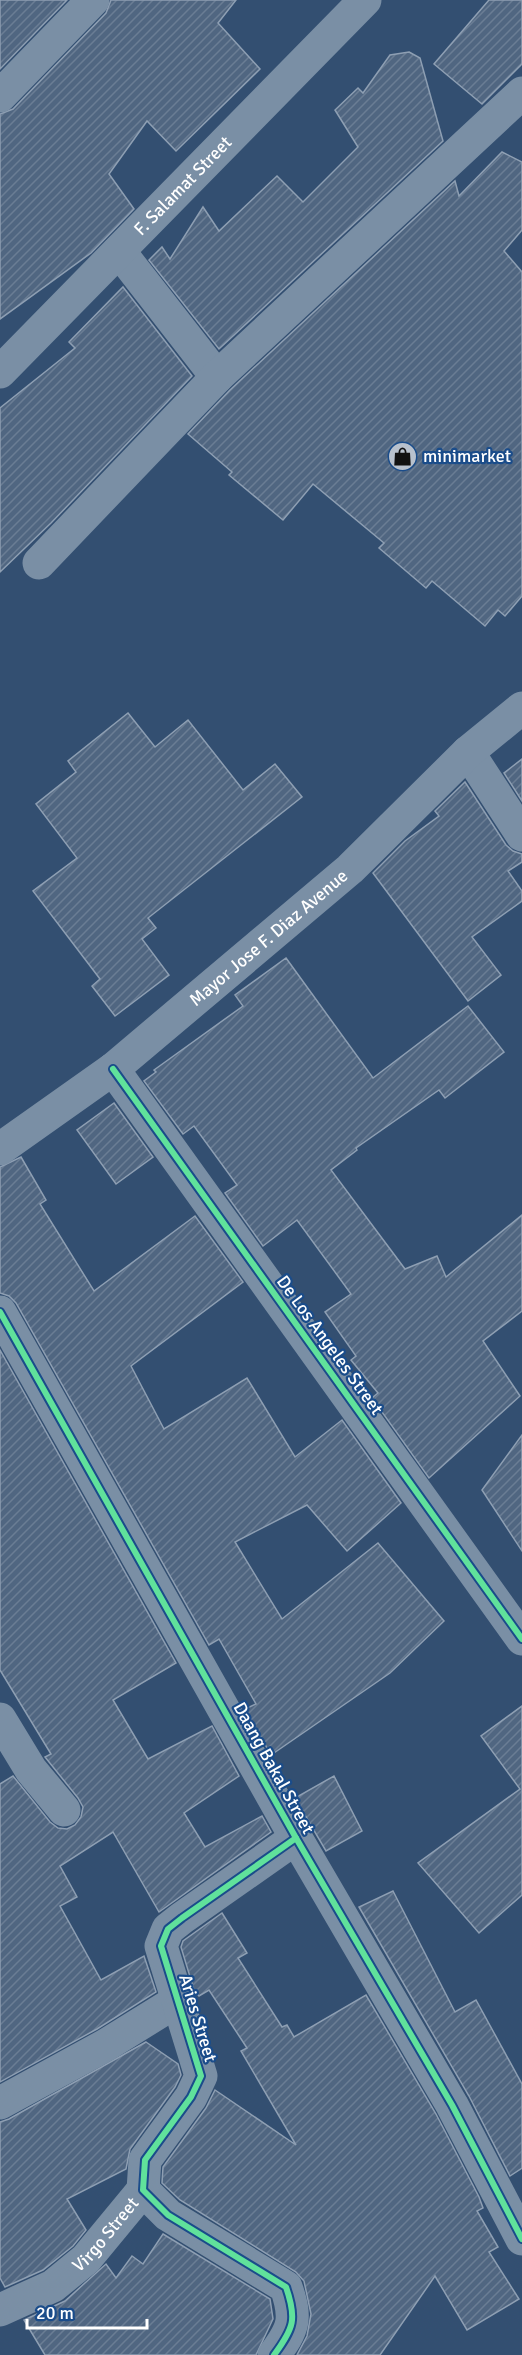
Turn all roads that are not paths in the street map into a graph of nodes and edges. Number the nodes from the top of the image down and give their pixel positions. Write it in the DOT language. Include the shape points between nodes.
graph roads {
  1 [pos="93,0"];
  2 [pos="365,0"];
  3 [pos="522,93"];
  4 [pos="0,96"];
  5 [pos="119,251"];
  6 [pos="0,372"];
  7 [pos="217,377"];
  8 [pos="39,563"];
  9 [pos="522,708"];
  10 [pos="468,752"];
  11 [pos="522,835"];
  12 [pos="113,1069"];
  13 [pos="0,1149"];
  14 [pos="0,1312"];
  15 [pos="522,1639"];
  16 [pos="0,1719"];
  17 [pos="64,1810"];
  18 [pos="296,1838"];
  19 [pos="177,2001"];
  20 [pos="0,2103"];
  21 [pos="143,2190"];
  22 [pos="522,2239"];
  23 [pos="0,2310"];
  24 [pos="273,2355"];
  1 -- 4 [label="street"];
  2 -- 5 [label="street, F. Salamat Street"];
  3 -- 7 [label="street"];
  5 -- 6 [label="street, F. Salamat Street"];
  5 -- 7 [label="street"];
  7 -- 8 [label="street"];
  9 -- 10 [label="street, Mayor Jose F. Diaz Avenue"];
  10 -- 11 [label="street"];
  10 -- 12 [label="street, Mayor Jose F. Diaz Avenue" via="350,869"];
  12 -- 13 [label="street, Mayor Jose F. Diaz Avenue"];
  12 -- 15 [label="street, De Los Angeles Street"];
  14 -- 18 [label="street, Daang Bakal Street"];
  16 -- 17 [label="street" via="31,1770"];
  18 -- 19 [label="street, Aries Street" via="168,1929 161,1946"];
  18 -- 22 [label="street, Daang Bakal Street" via="452,2105"];
  19 -- 20 [label="street"];
  19 -- 21 [label="street, Aries Street" via="201,2076 191,2097 145,2160"];
  21 -- 23 [label="street, Virgo Street" via="86,2259 53,2286"];
  21 -- 24 [label="street" via="168,2215 286,2287 295,2313 288,2336"];
}
